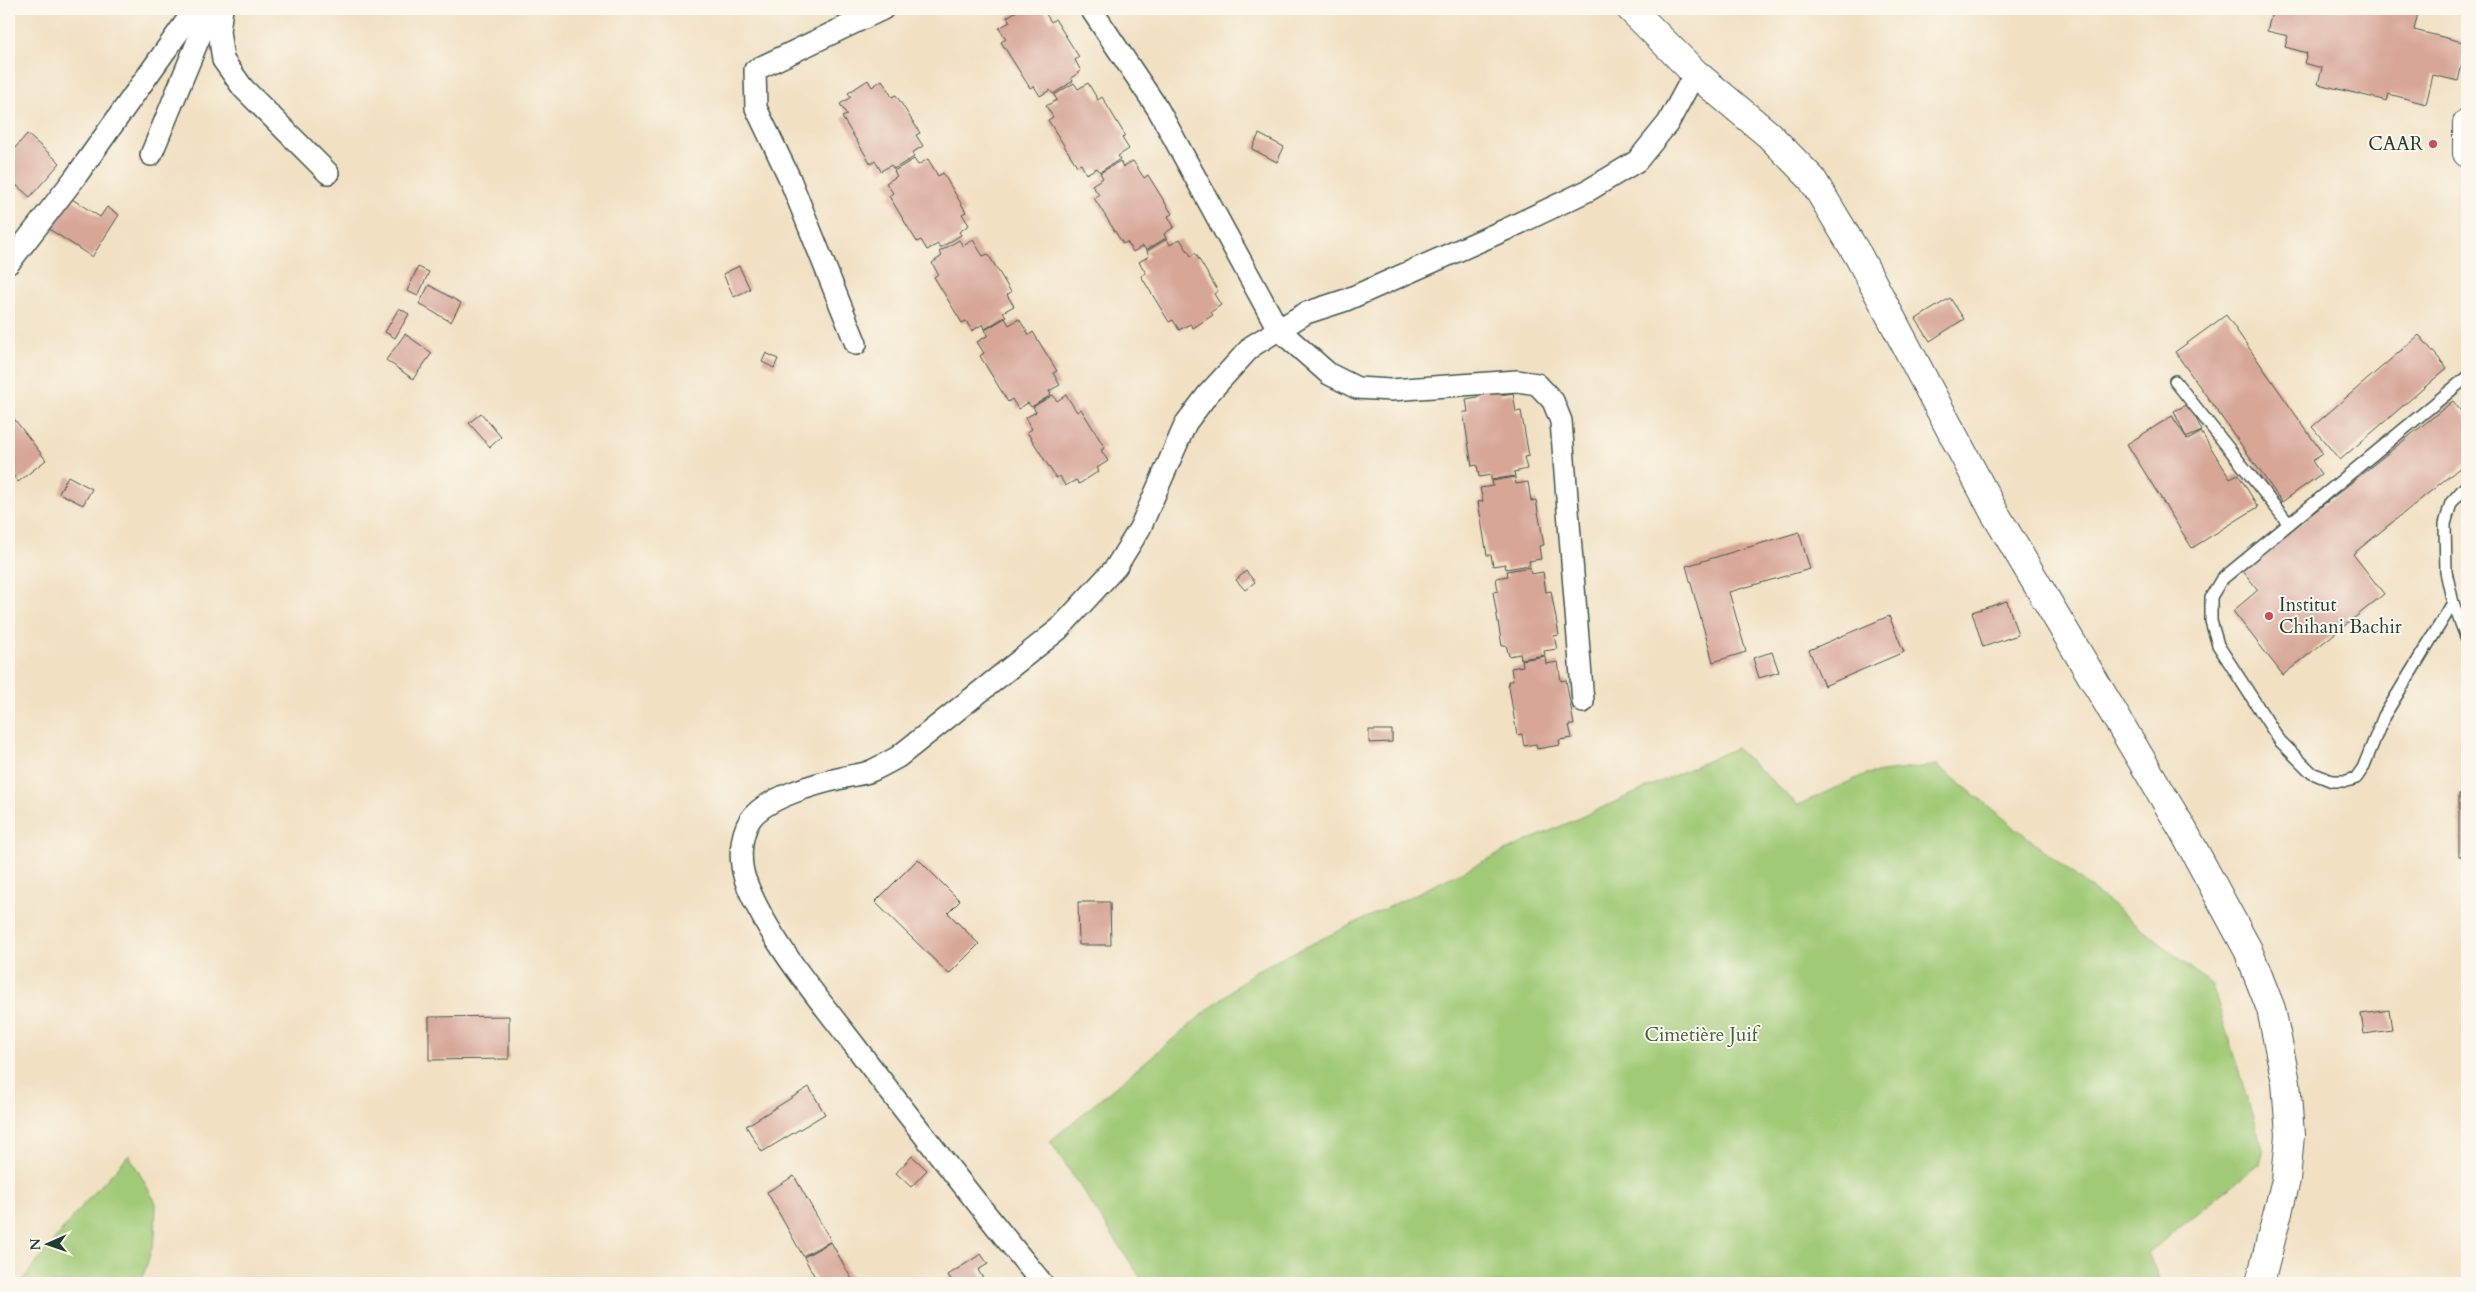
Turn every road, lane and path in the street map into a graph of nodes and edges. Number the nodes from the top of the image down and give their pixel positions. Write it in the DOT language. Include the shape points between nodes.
graph roads {
  1 [pos="195,9"];
  2 [pos="211,9"];
  3 [pos="222,9"];
  4 [pos="883,9"];
  5 [pos="1091,9"];
  6 [pos="1631,9"];
  7 [pos="1695,73"];
  8 [pos="2467,123"];
  9 [pos="2467,153"];
  10 [pos="151,155"];
  11 [pos="328,173"];
  12 [pos="9,263"];
  13 [pos="1278,329"];
  14 [pos="856,344"];
  15 [pos="2467,377"];
  16 [pos="2175,381"];
  17 [pos="2467,485"];
  18 [pos="2289,524"];
  19 [pos="2453,603"];
  20 [pos="2467,639"];
  21 [pos="1583,702"];
  22 [pos="1042,1283"];
  23 [pos="2260,1283"];
  1 -- 12 [label="street" via="74,179"];
  2 -- 10 [label="street"];
  3 -- 11 [label="street" via="218,31 223,60 243,88"];
  4 -- 14 [label="street" via="755,70 756,108 790,177"];
  5 -- 13 [label="street" via="1158,109"];
  6 -- 7 [label="main road"];
  7 -- 13 [label="street" via="1668,123 1637,161 1590,190 1346,300 1306,313"];
  7 -- 23 [label="main road" via="1769,135 1812,179 1859,257 1993,510 2183,830 2248,950 2271,1009 2286,1082 2290,1135 2286,1180"];
  8 -- 9 [label="main road"];
  13 -- 21 [label="street" via="1328,374 1357,388 1391,390 1517,381 1537,384 1553,401 1561,421"];
  13 -- 22 [label="street" via="1252,346 1186,423 1140,528 1116,567 1059,629 898,757 870,772 811,786 762,808 750,820 743,842 741,861 745,878 762,915 811,989"];
  15 -- 18 [label="lane"];
  16 -- 18 [label="lane"];
  17 -- 19 [label="lane" via="2451,503 2445,524 2446,572"];
  18 -- 19 [label="lane" via="2221,580 2212,597 2211,621 2218,645 2275,733 2312,773 2332,781 2356,778 2364,768 2384,716"];
  19 -- 20 [label="lane"];
}
